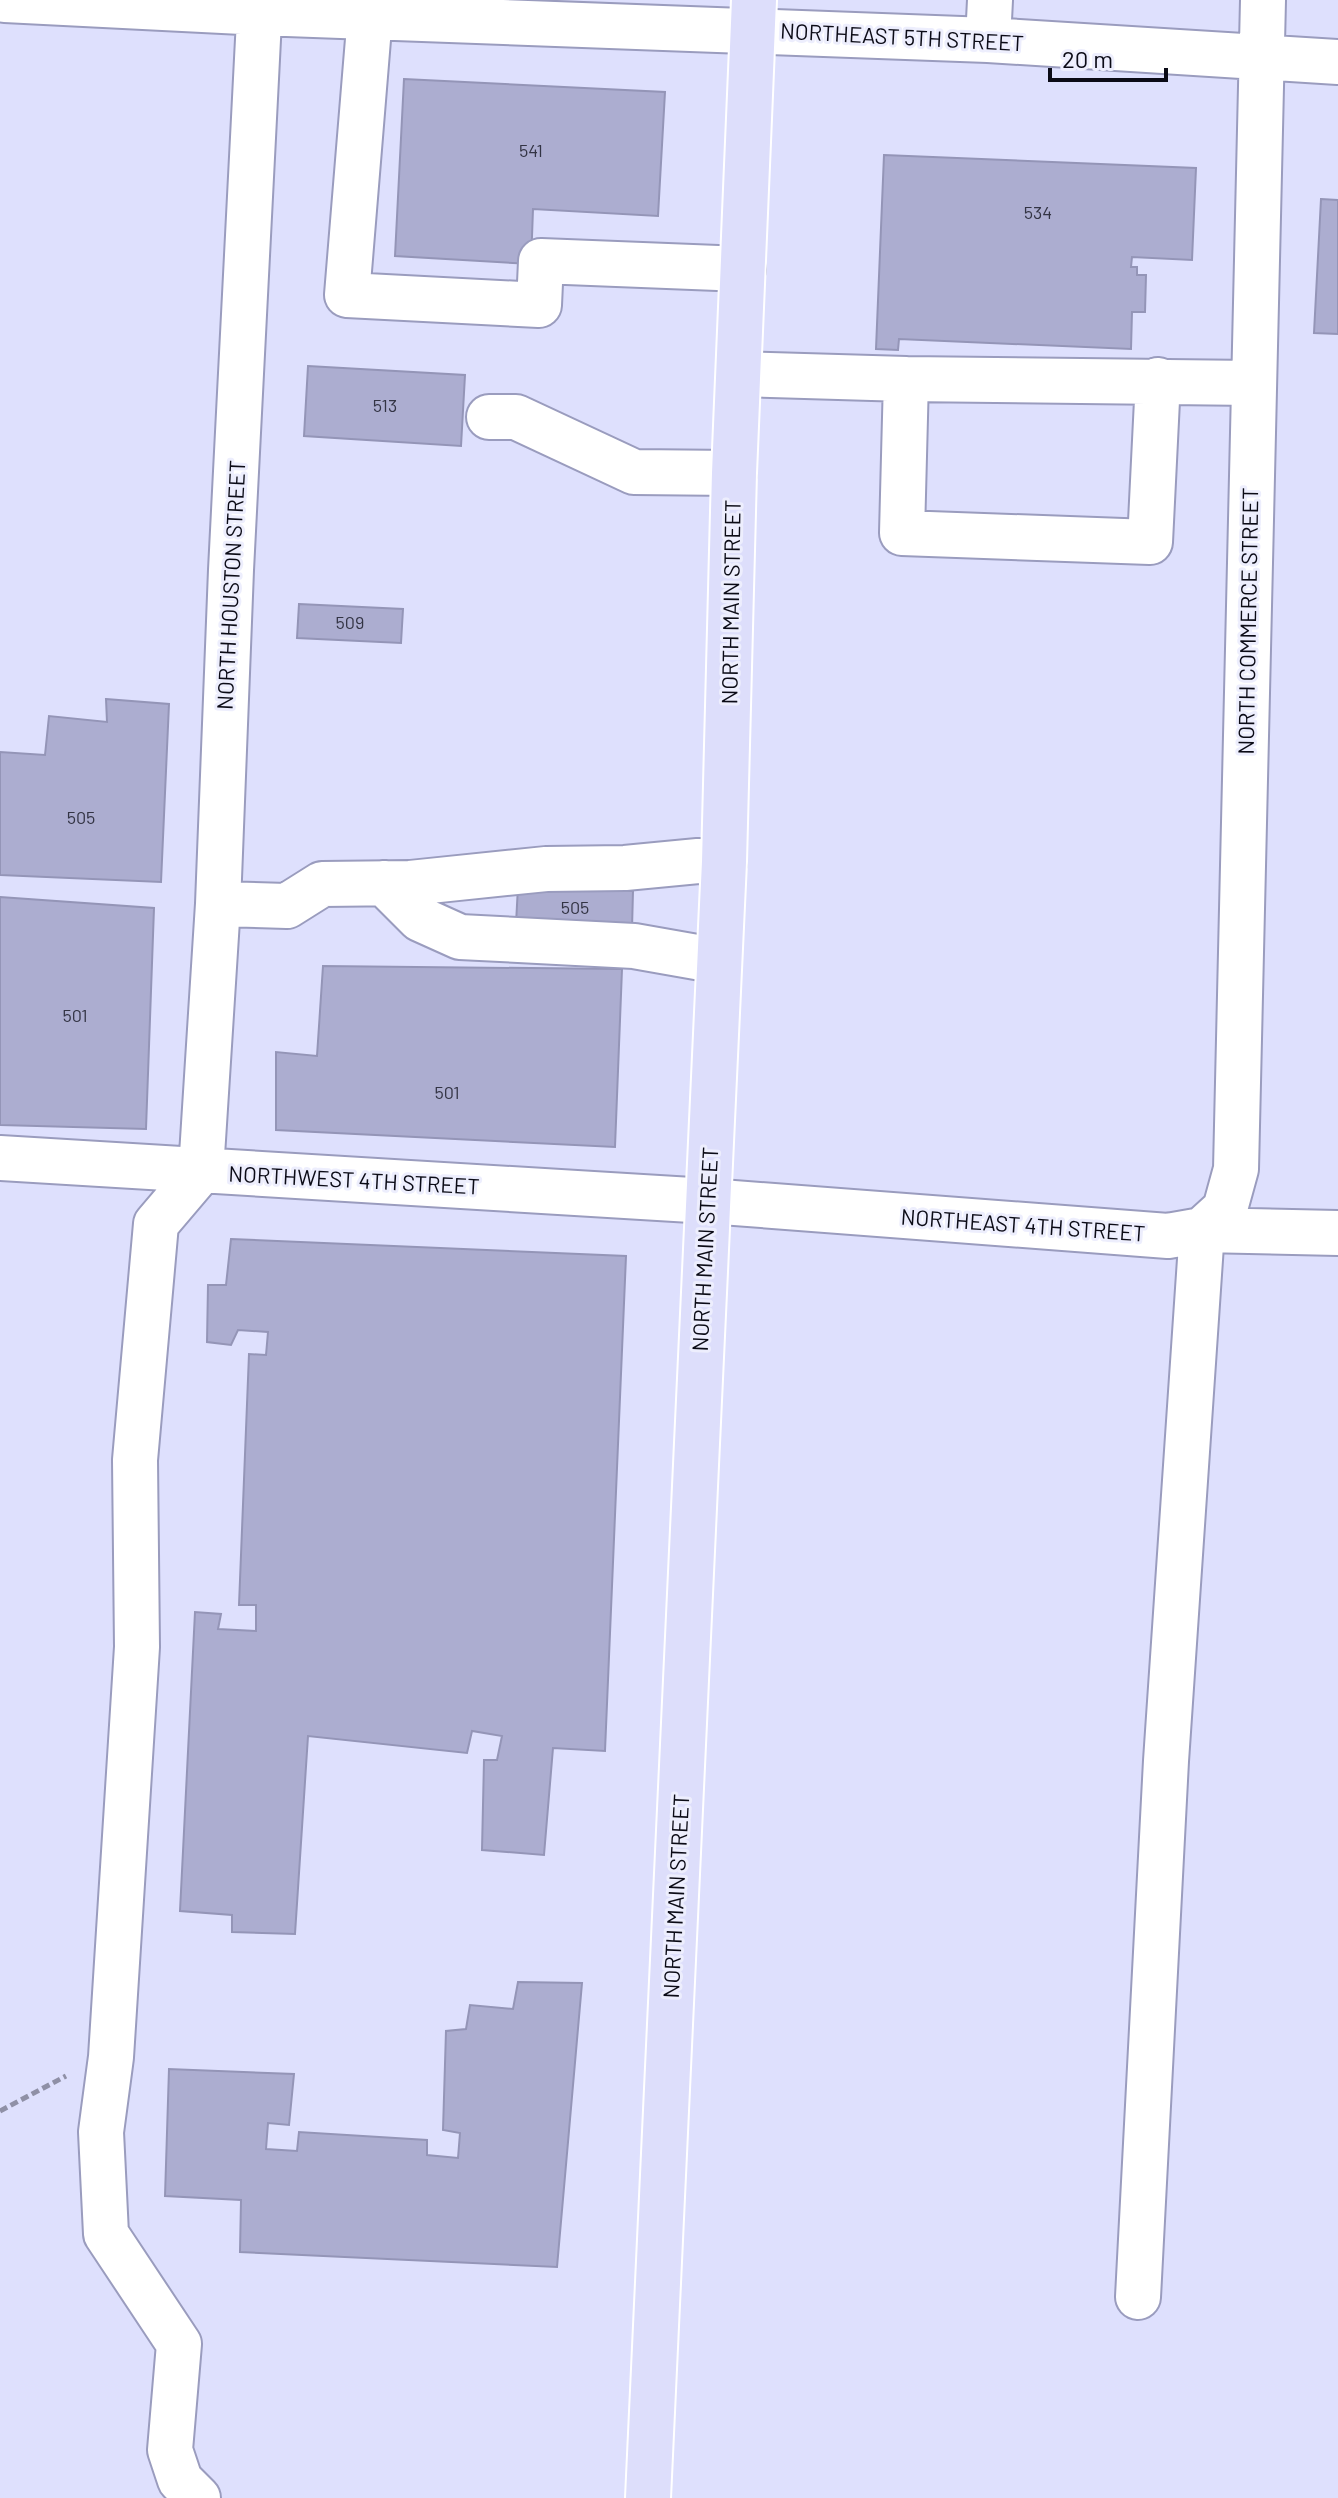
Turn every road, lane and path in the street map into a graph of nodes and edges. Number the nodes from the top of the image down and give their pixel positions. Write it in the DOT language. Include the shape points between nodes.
graph roads {
  1 [pos="5,0"];
  2 [pos="1263,0"];
  3 [pos="260,7"];
  4 [pos="370,15"];
  5 [pos="754,15"];
  6 [pos="989,20"];
  7 [pos="1261,59"];
  8 [pos="1338,62"];
  9 [pos="743,269"];
  10 [pos="740,374"];
  11 [pos="906,379"];
  12 [pos="1158,380"];
  13 [pos="1254,383"];
  14 [pos="489,417"];
  15 [pos="734,473"];
  16 [pos="724,862"];
  17 [pos="384,883"];
  18 [pos="218,904"];
  19 [pos="719,961"];
  20 [pos="0,1158"];
  21 [pos="201,1171"];
  22 [pos="708,1201"];
  23 [pos="1202,1230"];
  24 [pos="1338,1233"];
  25 [pos="111,2057"];
  26 [pos="0,2111"];
  27 [pos="1138,2297"];
  28 [pos="198,2498"];
  29 [pos="648,2498"];
  1 -- 3 [label="street, NORTHEAST 5TH STREET"];
  2 -- 7 [label="street, NORTH COMMERCE STREET"];
  3 -- 4 [label="street, NORTHEAST 5TH STREET"];
  3 -- 18 [label="street, NORTH HOUSTON STREET"];
  4 -- 5 [label="street, NORTHEAST 5TH STREET"];
  4 -- 9 [label="street" via="347,295 539,305 541,261"];
  5 -- 6 [label="street, NORTHEAST 5TH STREET"];
  5 -- 9 [label="main road, NORTH MAIN STREET"];
  6 -- 7 [label="street, NORTHEAST 5TH STREET"];
  7 -- 8 [label="street, NORTHEAST 5TH STREET"];
  7 -- 13 [label="street, NORTH COMMERCE STREET"];
  9 -- 10 [label="main road, NORTH MAIN STREET"];
  10 -- 11 [label="street"];
  10 -- 15 [label="main road, NORTH MAIN STREET"];
  11 -- 12 [label="street"];
  11 -- 12 [label="street" via="902,533 1150,542"];
  12 -- 13 [label="street"];
  13 -- 23 [label="street, NORTH COMMERCE STREET" via="1236,1169 1225,1209"];
  14 -- 15 [label="street" via="516,417 634,472"];
  15 -- 16 [label="main road, NORTH MAIN STREET"];
  16 -- 17 [label="street"];
  16 -- 19 [label="main road, NORTH MAIN STREET"];
  17 -- 18 [label="street" via="322,884 287,906"];
  17 -- 19 [label="street" via="420,919 460,937 634,946"];
  18 -- 21 [label="street, NORTH HOUSTON STREET"];
  19 -- 22 [label="main road, NORTH MAIN STREET"];
  20 -- 21 [label="street, NORTHWEST 4TH STREET"];
  21 -- 22 [label="street, NORTHWEST 4TH STREET"];
  21 -- 25 [label="street" via="156,1224 135,1460 137,1647"];
  22 -- 23 [label="street, NORTHEAST 4TH STREET" via="1168,1236"];
  22 -- 29 [label="main road, NORTH MAIN STREET"];
  23 -- 24 [label="street, NORTHEAST 4TH STREET"];
  23 -- 27 [label="street" via="1166,1761"];
  25 -- 26 [label="path"];
  25 -- 28 [label="street" via="101,2132 106,2234 179,2344 170,2450 180,2480"];
}
